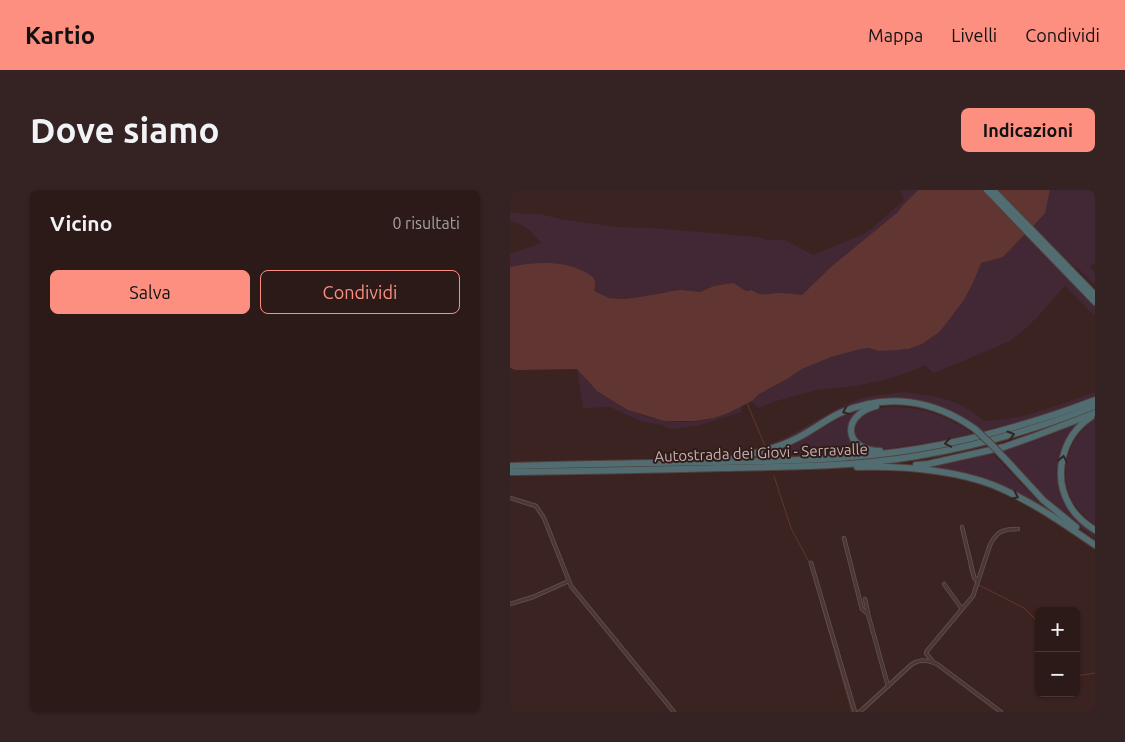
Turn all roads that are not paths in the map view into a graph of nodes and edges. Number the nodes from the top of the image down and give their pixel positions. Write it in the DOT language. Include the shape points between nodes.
graph roads {
  1 [pos="986,190"];
  2 [pos="993,190"];
  3 [pos="1063,266"];
  4 [pos="1072,271"];
  5 [pos="1095,291"];
  6 [pos="1095,295"];
  7 [pos="1095,302"];
  8 [pos="1095,400"];
  9 [pos="1095,406"];
  10 [pos="1095,414"];
  11 [pos="974,430"];
  12 [pos="916,449"];
  13 [pos="722,462"];
  14 [pos="1007,464"];
  15 [pos="510,466"];
  16 [pos="808,467"];
  17 [pos="900,467"];
  18 [pos="510,472"];
  19 [pos="510,498"];
  20 [pos="962,527"];
  21 [pos="1018,529"];
  22 [pos="1072,529"];
  23 [pos="1095,530"];
  24 [pos="844,538"];
  25 [pos="1095,541"];
  26 [pos="1095,545"];
  27 [pos="812,563"];
  28 [pos="569,581"];
  29 [pos="978,581"];
  30 [pos="944,584"];
  31 [pos="865,599"];
  32 [pos="510,604"];
  33 [pos="962,609"];
  34 [pos="868,613"];
  35 [pos="934,663"];
  36 [pos="888,686"];
  37 [pos="674,712"];
  38 [pos="854,712"];
  39 [pos="859,712"];
  40 [pos="1001,712"];
  1 -- 3 [label="highway"];
  2 -- 3 [label="highway"];
  3 -- 4 [label="highway"];
  3 -- 7 [label="highway"];
  4 -- 5 [label="highway"];
  4 -- 6 [label="highway"];
  8 -- 12 [label="highway, Autostrada dei Giovi - Serravalle, one-way" via="995,432"];
  16 -- 9 [label="highway, Autostrada dei Giovi - Serravalle, one-way" via="878,462 956,449 1029,430"];
  10 -- 17 [label="highway" via="1004,447"];
  23 -- 10 [label="highway, one-way" via="1079,517 1065,496 1061,465 1070,437"];
  11 -- 12 [label="highway" via="944,414 912,405 880,405 859,413 854,420 852,436 860,447 878,451"];
  11 -- 13 [label="highway, one-way" via="955,416 933,407 887,401 852,408 778,447"];
  11 -- 14 [label="highway, bridge"];
  12 -- 13 [label="highway, Autostrada dei Giovi - Serravalle" via="819,460"];
  13 -- 15 [label="highway, Autostrada dei Giovi - Serravalle"];
  14 -- 22 [label="highway" via="1035,496"];
  14 -- 25 [label="highway" via="1069,522"];
  16 -- 17 [label="highway"];
  16 -- 18 [label="highway, Autostrada dei Giovi - Serravalle"];
  17 -- 22 [label="highway, one-way" via="928,469 992,485"];
  19 -- 28 [label="street" via="536,506"];
  20 -- 29 [label="street" via="974,577"];
  21 -- 29 [label="street" via="1004,530 994,538"];
  22 -- 26 [label="highway"];
  24 -- 34 [label="street" via="862,609"];
  27 -- 38 [label="street"];
  28 -- 32 [label="street"];
  28 -- 37 [label="street"];
  29 -- 33 [label="street" via="973,596"];
  30 -- 33 [label="street"];
  31 -- 34 [label="street"];
  33 -- 35 [label="street" via="927,651"];
  34 -- 36 [label="street"];
  35 -- 36 [label="street" via="926,660 916,662"];
  35 -- 40 [label="street"];
  36 -- 39 [label="street"];
}
